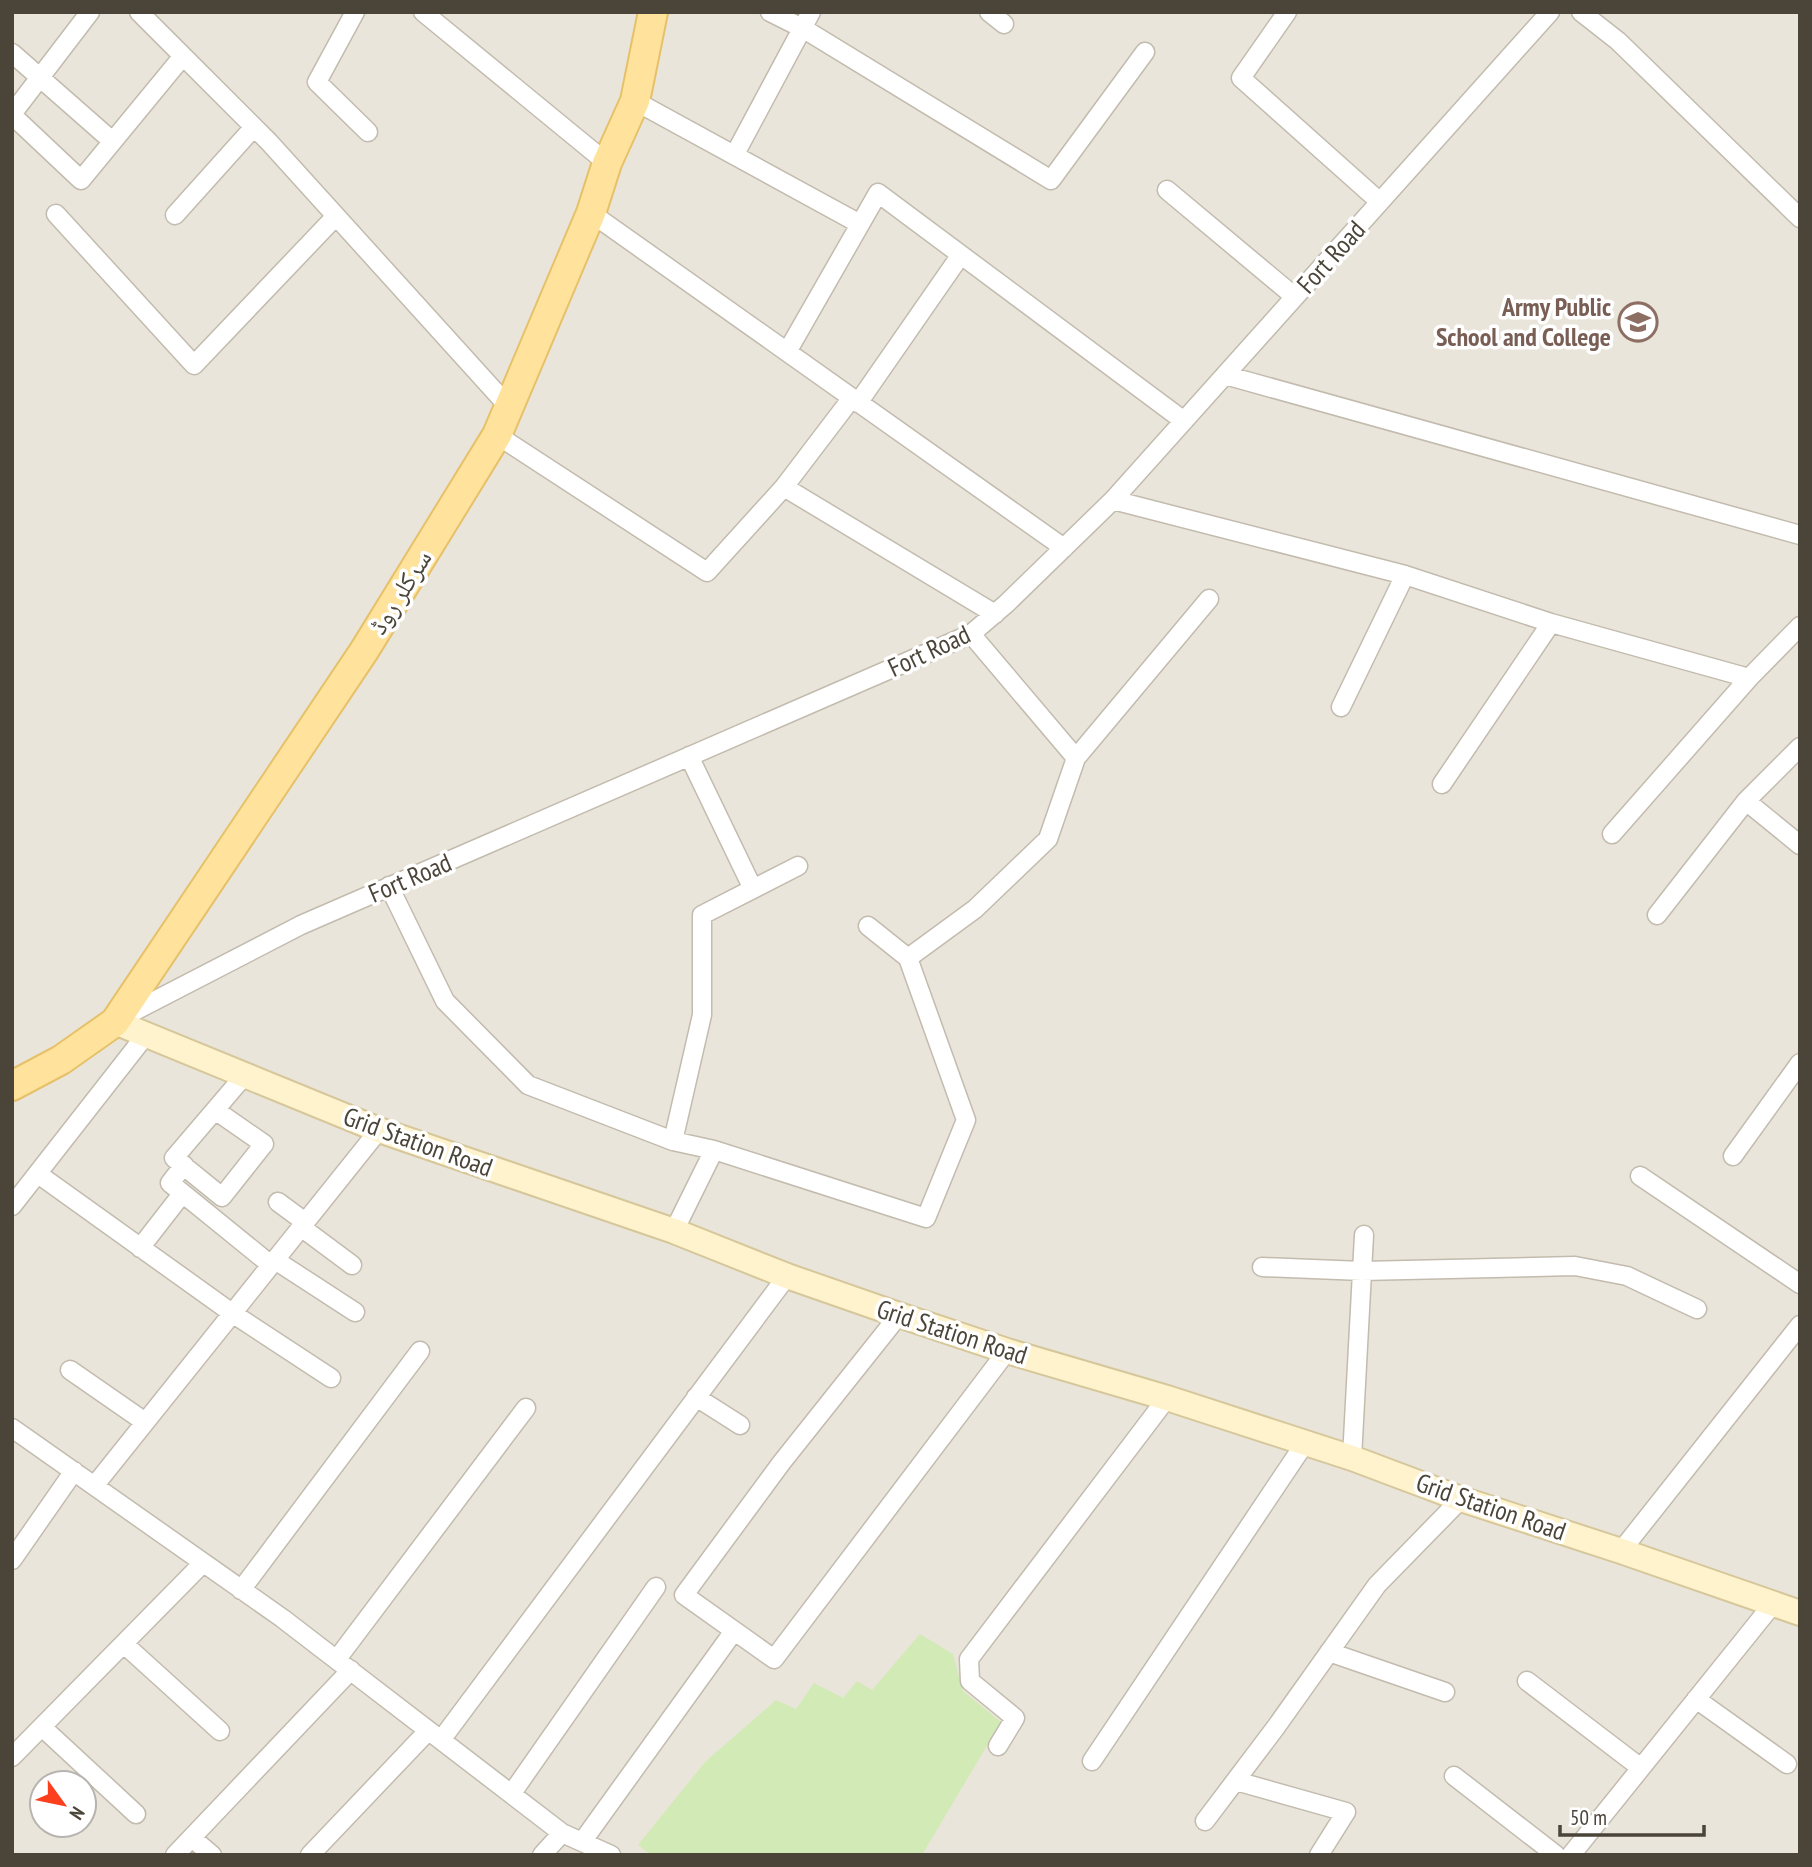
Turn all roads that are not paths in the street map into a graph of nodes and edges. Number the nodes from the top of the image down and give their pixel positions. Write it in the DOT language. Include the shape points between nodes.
graph roads {
  1 [pos="90,12"];
  2 [pos="139,12"];
  3 [pos="355,12"];
  4 [pos="424,12"];
  5 [pos="652,12"];
  6 [pos="770,12"];
  7 [pos="989,12"];
  8 [pos="1287,12"];
  9 [pos="1550,12"];
  10 [pos="1581,12"];
  11 [pos="808,21"];
  12 [pos="1004,24"];
  13 [pos="1145,52"];
  14 [pos="12,53"];
  15 [pos="183,56"];
  16 [pos="40,78"];
  17 [pos="635,101"];
  18 [pos="12,114"];
  19 [pos="254,127"];
  20 [pos="368,132"];
  21 [pos="111,140"];
  22 [pos="735,154"];
  23 [pos="607,163"];
  24 [pos="1167,190"];
  25 [pos="1380,202"];
  26 [pos="591,213"];
  27 [pos="56,215"];
  28 [pos="175,215"];
  29 [pos="336,216"];
  30 [pos="1800,218"];
  31 [pos="860,224"];
  32 [pos="960,256"];
  33 [pos="1295,297"];
  34 [pos="788,352"];
  35 [pos="1225,375"];
  36 [pos="855,401"];
  37 [pos="508,406"];
  38 [pos="1184,421"];
  39 [pos="497,435"];
  40 [pos="784,488"];
  41 [pos="1113,500"];
  42 [pos="1800,535"];
  43 [pos="1064,548"];
  44 [pos="1405,575"];
  45 [pos="1209,599"];
  46 [pos="995,614"];
  47 [pos="1551,623"];
  48 [pos="1800,626"];
  49 [pos="971,634"];
  50 [pos="1749,678"];
  51 [pos="1341,707"];
  52 [pos="1800,747"];
  53 [pos="689,756"];
  54 [pos="1076,758"];
  55 [pos="1442,784"];
  56 [pos="1746,801"];
  57 [pos="1612,834"];
  58 [pos="1800,845"];
  59 [pos="798,866"];
  60 [pos="389,886"];
  61 [pos="753,889"];
  62 [pos="1657,915"];
  63 [pos="868,926"];
  64 [pos="908,958"];
  65 [pos="115,1022"];
  66 [pos="145,1036"];
  67 [pos="1800,1063"];
  68 [pos="244,1076"];
  69 [pos="1785,1083"];
  70 [pos="12,1086"];
  71 [pos="1800,1094"];
  72 [pos="215,1110"];
  73 [pos="379,1130"];
  74 [pos="673,1141"];
  75 [pos="715,1150"];
  76 [pos="1732,1156"];
  77 [pos="184,1165"];
  78 [pos="38,1174"];
  79 [pos="1640,1176"];
  80 [pos="183,1194"];
  81 [pos="16,1195"];
  82 [pos="278,1202"];
  83 [pos="303,1225"];
  84 [pos="674,1231"];
  85 [pos="1364,1236"];
  86 [pos="140,1248"];
  87 [pos="273,1262"];
  88 [pos="352,1265"];
  89 [pos="1262,1267"];
  90 [pos="1362,1271"];
  91 [pos="787,1276"];
  92 [pos="1800,1284"];
  93 [pos="1697,1309"];
  94 [pos="355,1312"];
  95 [pos="232,1313"];
  96 [pos="899,1315"];
  97 [pos="1800,1325"];
  98 [pos="420,1351"];
  99 [pos="1007,1351"];
  100 [pos="70,1370"];
  101 [pos="331,1378"];
  102 [pos="696,1396"];
  103 [pos="1167,1398"];
  104 [pos="526,1408"];
  105 [pos="145,1422"];
  106 [pos="740,1425"];
  107 [pos="12,1428"];
  108 [pos="1305,1443"];
  109 [pos="1352,1458"];
  110 [pos="74,1471"];
  111 [pos="94,1485"];
  112 [pos="1461,1499"];
  113 [pos="1620,1550"];
  114 [pos="12,1560"];
  115 [pos="202,1564"];
  116 [pos="656,1587"];
  117 [pos="241,1590"];
  118 [pos="1772,1605"];
  119 [pos="1800,1613"];
  120 [pos="734,1631"];
  121 [pos="124,1644"];
  122 [pos="1329,1652"];
  123 [pos="344,1665"];
  124 [pos="1527,1681"];
  125 [pos="1445,1692"];
  126 [pos="1696,1699"];
  127 [pos="42,1727"];
  128 [pos="220,1731"];
  129 [pos="435,1736"];
  130 [pos="998,1746"];
  131 [pos="12,1757"];
  132 [pos="1092,1761"];
  133 [pos="1787,1764"];
  134 [pos="1641,1768"];
  135 [pos="1454,1776"];
  136 [pos="1236,1781"];
  137 [pos="512,1793"];
  138 [pos="136,1814"];
  139 [pos="1205,1821"];
  140 [pos="562,1833"];
  141 [pos="192,1838"];
  142 [pos="582,1842"];
  143 [pos="175,1855"];
  144 [pos="212,1855"];
  145 [pos="310,1855"];
  146 [pos="542,1855"];
  147 [pos="611,1855"];
  148 [pos="1319,1855"];
  149 [pos="1556,1855"];
  150 [pos="1571,1855"];
  1 -- 16 [label="street"];
  2 -- 15 [label="street"];
  3 -- 20 [label="street" via="317,82"];
  4 -- 23 [label="street"];
  5 -- 17 [label="main road, سرکلر روڈ"];
  6 -- 11 [label="street"];
  7 -- 12 [label="street"];
  8 -- 25 [label="street" via="1241,78"];
  9 -- 25 [label="street, Fort Road"];
  10 -- 30 [label="street" via="1618,41"];
  11 -- 13 [label="street" via="1051,180"];
  11 -- 22 [label="street"];
  14 -- 16 [label="street"];
  15 -- 19 [label="street"];
  15 -- 21 [label="street"];
  16 -- 18 [label="street"];
  16 -- 21 [label="street"];
  17 -- 22 [label="street"];
  17 -- 23 [label="main road, سرکلر روڈ"];
  18 -- 21 [label="street" via="80,180"];
  19 -- 28 [label="street"];
  19 -- 29 [label="street"];
  22 -- 31 [label="street"];
  23 -- 26 [label="main road, سرکلر روڈ"];
  24 -- 33 [label="street"];
  25 -- 33 [label="street, Fort Road"];
  26 -- 34 [label="street"];
  26 -- 37 [label="main road, سرکلر روڈ"];
  27 -- 29 [label="street" via="194,365"];
  29 -- 37 [label="street"];
  31 -- 32 [label="street" via="878,193"];
  31 -- 34 [label="street"];
  32 -- 36 [label="street"];
  32 -- 38 [label="street"];
  33 -- 35 [label="street, Fort Road"];
  34 -- 36 [label="street"];
  35 -- 38 [label="street, Fort Road"];
  35 -- 42 [label="street"];
  36 -- 40 [label="street"];
  36 -- 43 [label="street"];
  37 -- 39 [label="main road, سرکلر روڈ"];
  38 -- 41 [label="street, Fort Road"];
  39 -- 40 [label="street" via="707,572"];
  39 -- 65 [label="main road, سرکلر روڈ" via="364,651"];
  40 -- 46 [label="street"];
  41 -- 43 [label="street, Fort Road"];
  41 -- 44 [label="street"];
  43 -- 46 [label="street, Fort Road"];
  44 -- 47 [label="street"];
  44 -- 51 [label="street"];
  45 -- 54 [label="street"];
  46 -- 49 [label="street, Fort Road"];
  47 -- 50 [label="street"];
  47 -- 55 [label="street"];
  48 -- 50 [label="street"];
  49 -- 53 [label="street, Fort Road"];
  49 -- 54 [label="street"];
  50 -- 57 [label="street"];
  52 -- 56 [label="street"];
  53 -- 60 [label="street, Fort Road"];
  53 -- 61 [label="street"];
  54 -- 64 [label="street" via="1048,839 975,909"];
  56 -- 58 [label="street"];
  56 -- 62 [label="street"];
  59 -- 61 [label="street"];
  60 -- 65 [label="street, Fort Road" via="301,925"];
  60 -- 74 [label="street" via="445,1001 528,1085"];
  61 -- 74 [label="street" via="702,915 702,1016"];
  63 -- 64 [label="street"];
  64 -- 75 [label="street" via="966,1120 926,1218"];
  65 -- 66 [label="main road, Grid Station Road"];
  65 -- 70 [label="main road, سرکلر روڈ" via="61,1060"];
  66 -- 68 [label="main road, Grid Station Road"];
  66 -- 78 [label="street"];
  67 -- 69 [label="street"];
  68 -- 72 [label="street"];
  68 -- 73 [label="main road, Grid Station Road"];
  69 -- 71 [label="street"];
  69 -- 76 [label="street"];
  72 -- 77 [label="street" via="174,1158"];
  72 -- 77 [label="street" via="264,1144 222,1197"];
  73 -- 83 [label="street"];
  73 -- 84 [label="main road, Grid Station Road"];
  74 -- 75 [label="street"];
  75 -- 84 [label="street"];
  77 -- 80 [label="street" via="170,1183"];
  78 -- 81 [label="street"];
  78 -- 86 [label="street"];
  79 -- 92 [label="street"];
  80 -- 86 [label="street"];
  80 -- 87 [label="street"];
  82 -- 83 [label="street"];
  83 -- 87 [label="street"];
  83 -- 88 [label="street"];
  84 -- 91 [label="main road, Grid Station Road"];
  85 -- 90 [label="street"];
  86 -- 95 [label="street"];
  87 -- 94 [label="street"];
  87 -- 95 [label="street"];
  89 -- 90 [label="street"];
  90 -- 93 [label="street" via="1575,1266 1627,1276"];
  90 -- 109 [label="street"];
  91 -- 96 [label="main road, Grid Station Road"];
  91 -- 102 [label="street"];
  95 -- 101 [label="street"];
  95 -- 105 [label="street"];
  96 -- 99 [label="main road, Grid Station Road"];
  96 -- 120 [label="street" via="684,1595"];
  97 -- 113 [label="street"];
  98 -- 117 [label="street"];
  99 -- 103 [label="main road, Grid Station Road"];
  99 -- 120 [label="street" via="774,1659"];
  100 -- 105 [label="street"];
  102 -- 106 [label="street"];
  102 -- 129 [label="street"];
  103 -- 108 [label="main road, Grid Station Road"];
  103 -- 130 [label="street" via="969,1659 970,1681 1015,1718"];
  104 -- 123 [label="street"];
  105 -- 111 [label="street"];
  107 -- 110 [label="street"];
  108 -- 109 [label="main road, Grid Station Road"];
  108 -- 132 [label="street"];
  109 -- 112 [label="main road, Grid Station Road"];
  110 -- 111 [label="street"];
  110 -- 114 [label="street"];
  111 -- 115 [label="street"];
  112 -- 113 [label="main road, Grid Station Road"];
  112 -- 122 [label="street" via="1377,1585"];
  113 -- 118 [label="main road, Grid Station Road"];
  115 -- 117 [label="street"];
  115 -- 121 [label="street"];
  116 -- 137 [label="street"];
  117 -- 123 [label="street"];
  118 -- 119 [label="main road, Grid Station Road"];
  118 -- 126 [label="street"];
  120 -- 142 [label="street"];
  121 -- 127 [label="street"];
  121 -- 128 [label="street"];
  122 -- 125 [label="street"];
  122 -- 136 [label="street"];
  123 -- 129 [label="street"];
  123 -- 141 [label="street"];
  124 -- 134 [label="street"];
  126 -- 133 [label="street"];
  126 -- 134 [label="street"];
  127 -- 131 [label="street"];
  127 -- 138 [label="street"];
  129 -- 137 [label="street"];
  129 -- 145 [label="street"];
  134 -- 150 [label="street"];
  135 -- 149 [label="street"];
  136 -- 139 [label="street"];
  136 -- 148 [label="street" via="1346,1811"];
  137 -- 140 [label="street"];
  140 -- 142 [label="street"];
  140 -- 146 [label="street"];
  141 -- 143 [label="street"];
  141 -- 144 [label="street"];
  142 -- 147 [label="street"];
}
